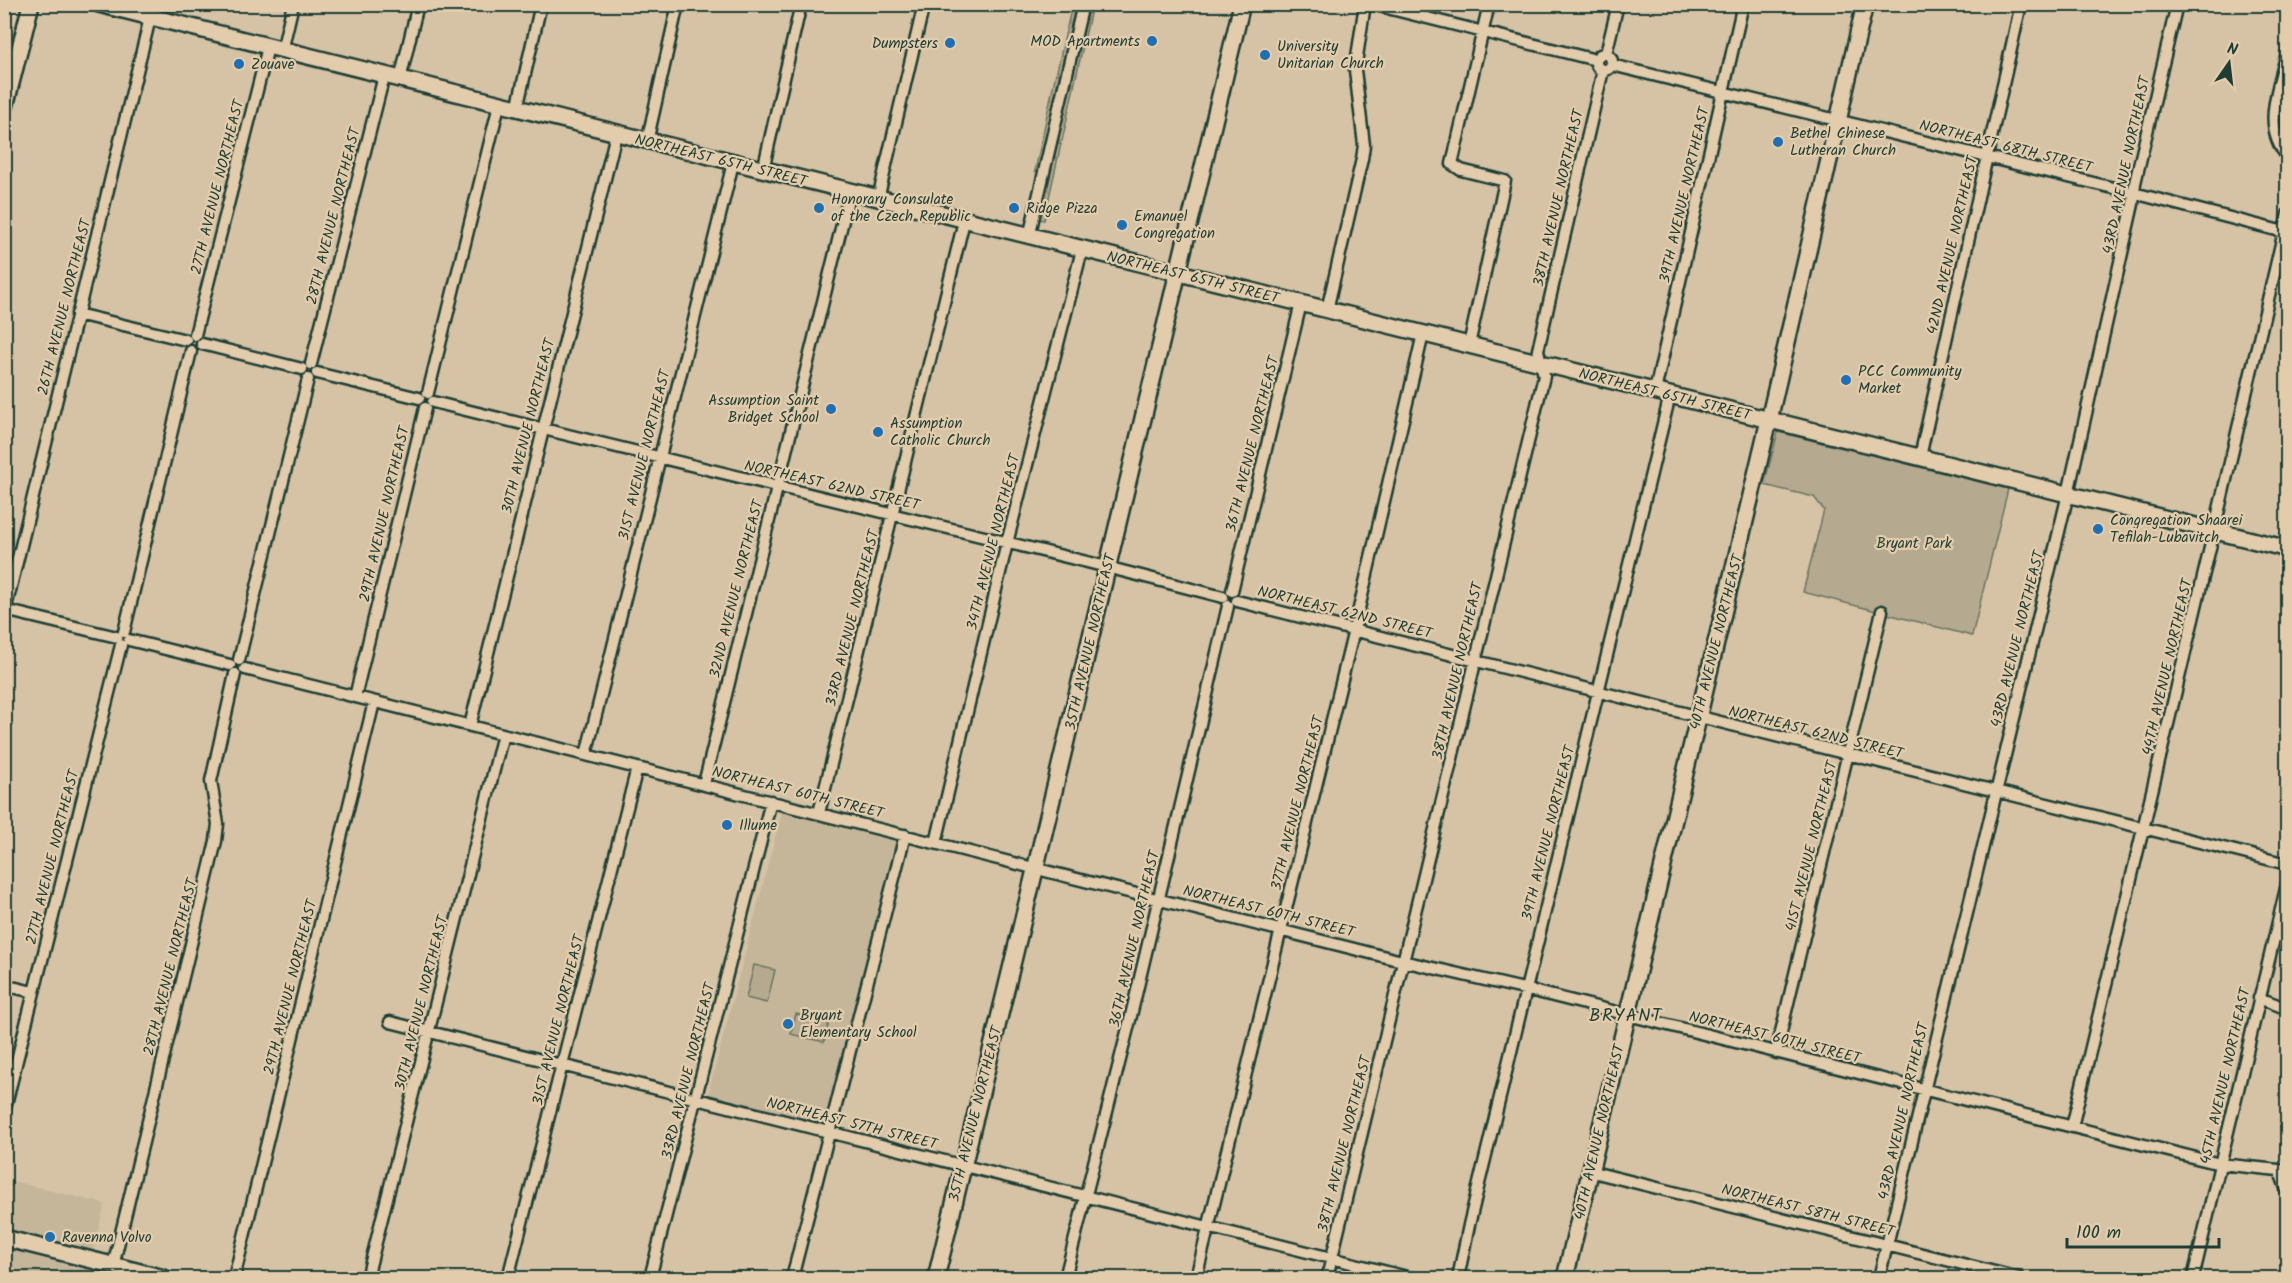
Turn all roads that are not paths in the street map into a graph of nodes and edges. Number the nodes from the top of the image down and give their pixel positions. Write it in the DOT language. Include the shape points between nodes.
graph roads {
  1 [pos="31,4"];
  2 [pos="99,4"];
  3 [pos="293,4"];
  4 [pos="418,4"];
  5 [pos="541,4"];
  6 [pos="678,4"];
  7 [pos="801,4"];
  8 [pos="924,4"];
  9 [pos="1083,4"];
  10 [pos="1242,4"];
  11 [pos="1365,4"];
  12 [pos="1371,4"];
  13 [pos="1490,4"];
  14 [pos="1618,4"];
  15 [pos="1743,4"];
  16 [pos="1865,4"];
  17 [pos="2021,4"];
  18 [pos="2177,4"];
  19 [pos="150,18"];
  20 [pos="1483,33"];
  21 [pos="275,49"];
  22 [pos="2288,50"];
  23 [pos="1606,54"];
  24 [pos="1596,60"];
  25 [pos="1607,68"];
  26 [pos="384,76"];
  27 [pos="400,80"];
  28 [pos="1723,92"];
  29 [pos="499,105"];
  30 [pos="516,109"];
  31 [pos="4,111"];
  32 [pos="1838,121"];
  33 [pos="616,134"];
  34 [pos="646,142"];
  35 [pos="1988,157"];
  36 [pos="2288,157"];
  37 [pos="733,163"];
  38 [pos="763,170"];
  39 [pos="850,192"];
  40 [pos="2134,193"];
  41 [pos="878,199"];
  42 [pos="2288,214"];
  43 [pos="964,221"];
  44 [pos="2286,233"];
  45 [pos="1029,237"];
  46 [pos="1082,250"];
  47 [pos="1179,273"];
  48 [pos="1301,303"];
  49 [pos="1327,310"];
  50 [pos="77,314"];
  51 [pos="1424,334"];
  52 [pos="194,340"];
  53 [pos="1469,345"];
  54 [pos="1542,363"];
  55 [pos="309,371"];
  56 [pos="1655,391"];
  57 [pos="1670,395"];
  58 [pos="426,400"];
  59 [pos="1769,420"];
  60 [pos="543,430"];
  61 [pos="1920,457"];
  62 [pos="659,458"];
  63 [pos="776,487"];
  64 [pos="2068,494"];
  65 [pos="893,514"];
  66 [pos="2214,531"];
  67 [pos="1007,543"];
  68 [pos="2288,549"];
  69 [pos="1107,567"];
  70 [pos="1230,599"];
  71 [pos="7,609"];
  72 [pos="1882,611"];
  73 [pos="1354,630"];
  74 [pos="123,639"];
  75 [pos="1475,660"];
  76 [pos="237,667"];
  77 [pos="1598,692"];
  78 [pos="355,697"];
  79 [pos="374,702"];
  80 [pos="1697,718"];
  81 [pos="470,726"];
  82 [pos="503,734"];
  83 [pos="586,755"];
  84 [pos="1849,755"];
  85 [pos="636,768"];
  86 [pos="704,784"];
  87 [pos="1996,792"];
  88 [pos="771,801"];
  89 [pos="819,813"];
  90 [pos="2144,828"];
  91 [pos="905,835"];
  92 [pos="936,843"];
  93 [pos="2286,865"];
  94 [pos="1036,868"];
  95 [pos="2288,880"];
  96 [pos="1159,899"];
  97 [pos="1281,930"];
  98 [pos="1404,961"];
  99 [pos="4,985"];
  100 [pos="1526,989"];
  101 [pos="33,992"];
  102 [pos="2259,998"];
  103 [pos="2288,1009"];
  104 [pos="1626,1016"];
  105 [pos="390,1023"];
  106 [pos="429,1032"];
  107 [pos="1776,1053"];
  108 [pos="562,1066"];
  109 [pos="1924,1089"];
  110 [pos="695,1100"];
  111 [pos="4,1112"];
  112 [pos="2072,1127"];
  113 [pos="828,1133"];
  114 [pos="2220,1164"];
  115 [pos="962,1166"];
  116 [pos="1589,1171"];
  117 [pos="2284,1172"];
  118 [pos="2288,1193"];
  119 [pos="1085,1197"];
  120 [pos="1209,1227"];
  121 [pos="4,1238"];
  122 [pos="1887,1245"];
  123 [pos="1332,1259"];
  124 [pos="113,1266"];
  125 [pos="164,1278"];
  126 [pos="234,1278"];
  127 [pos="367,1278"];
  128 [pos="508,1278"];
  129 [pos="650,1278"];
  130 [pos="792,1278"];
  131 [pos="936,1278"];
  132 [pos="1065,1278"];
  133 [pos="1196,1278"];
  134 [pos="1327,1278"];
  135 [pos="1411,1278"];
  136 [pos="1458,1278"];
  137 [pos="1565,1278"];
  138 [pos="1879,1278"];
  139 [pos="2019,1278"];
  140 [pos="2193,1278"];
  1 -- 31 [label="main road"];
  2 -- 19 [label="main road, NORTHEAST 65TH STREET"];
  3 -- 21 [label="street, 27TH AVENUE NORTHEAST"];
  4 -- 27 [label="street"];
  5 -- 30 [label="street"];
  6 -- 34 [label="street"];
  7 -- 38 [label="street"];
  8 -- 41 [label="street"];
  9 -- 45 [label="street"];
  10 -- 47 [label="main road, 35TH AVENUE NORTHEAST"];
  11 -- 49 [label="street" via="1355,70 1364,145"];
  12 -- 20 [label="street"];
  13 -- 20 [label="street"];
  14 -- 23 [label="street"];
  15 -- 28 [label="street, 39TH AVENUE NORTHEAST"];
  16 -- 32 [label="main road, 40TH AVENUE NORTHEAST"];
  17 -- 35 [label="street, 42ND AVENUE NORTHEAST"];
  18 -- 40 [label="street, 43RD AVENUE NORTHEAST"];
  19 -- 21 [label="main road, NORTHEAST 65TH STREET"];
  19 -- 50 [label="street, 26TH AVENUE NORTHEAST"];
  20 -- 24 [label="street"];
  20 -- 53 [label="street" via="1452,164 1505,181"];
  21 -- 26 [label="main road, NORTHEAST 65TH STREET"];
  21 -- 52 [label="street, 27TH AVENUE NORTHEAST"];
  22 -- 36 [label="street" via="2272,126"];
  23 -- 24 [label="street"];
  23 -- 25 [label="street" via="1612,59"];
  24 -- 25 [label="street" via="1597,66"];
  25 -- 28 [label="street, NORTHEAST 68TH STREET"];
  25 -- 54 [label="street, 38TH AVENUE NORTHEAST" via="1538,350"];
  26 -- 27 [label="main road, NORTHEAST 65TH STREET"];
  26 -- 55 [label="street, 28TH AVENUE NORTHEAST"];
  27 -- 29 [label="main road, NORTHEAST 65TH STREET"];
  28 -- 32 [label="street, NORTHEAST 68TH STREET"];
  28 -- 56 [label="street, 39TH AVENUE NORTHEAST"];
  29 -- 30 [label="main road, NORTHEAST 65TH STREET"];
  29 -- 58 [label="street, 29TH AVENUE NORTHEAST"];
  30 -- 33 [label="main road, NORTHEAST 65TH STREET"];
  32 -- 35 [label="street, NORTHEAST 68TH STREET"];
  32 -- 59 [label="main road, 40TH AVENUE NORTHEAST"];
  33 -- 34 [label="main road, NORTHEAST 65TH STREET"];
  33 -- 60 [label="street, 30TH AVENUE NORTHEAST"];
  34 -- 37 [label="main road, NORTHEAST 65TH STREET"];
  35 -- 40 [label="street, NORTHEAST 68TH STREET"];
  35 -- 61 [label="street, 42ND AVENUE NORTHEAST"];
  37 -- 38 [label="main road, NORTHEAST 65TH STREET"];
  37 -- 62 [label="street, 31ST AVENUE NORTHEAST"];
  38 -- 39 [label="main road, NORTHEAST 65TH STREET"];
  39 -- 41 [label="main road, NORTHEAST 65TH STREET"];
  39 -- 63 [label="street, 32ND AVENUE NORTHEAST"];
  40 -- 44 [label="street, NORTHEAST 68TH STREET"];
  40 -- 64 [label="street, 43RD AVENUE NORTHEAST"];
  41 -- 43 [label="main road, NORTHEAST 65TH STREET"];
  42 -- 44 [label="street, 44TH AVENUE NORTHEAST"];
  43 -- 45 [label="main road, NORTHEAST 65TH STREET"];
  43 -- 65 [label="street, 33RD AVENUE NORTHEAST"];
  44 -- 66 [label="street, 44TH AVENUE NORTHEAST"];
  45 -- 46 [label="main road, NORTHEAST 65TH STREET"];
  46 -- 47 [label="main road, NORTHEAST 65TH STREET"];
  46 -- 67 [label="street, 34TH AVENUE NORTHEAST"];
  47 -- 48 [label="main road, NORTHEAST 65TH STREET"];
  47 -- 69 [label="main road, 35TH AVENUE NORTHEAST"];
  48 -- 49 [label="main road, NORTHEAST 65TH STREET"];
  48 -- 70 [label="street, 36TH AVENUE NORTHEAST"];
  49 -- 51 [label="main road, NORTHEAST 65TH STREET"];
  50 -- 52 [label="street, NORTHEAST 62ND STREET"];
  50 -- 71 [label="street, 26TH AVENUE NORTHEAST"];
  51 -- 53 [label="main road, NORTHEAST 65TH STREET"];
  51 -- 73 [label="street, 37TH AVENUE NORTHEAST"];
  52 -- 55 [label="street, NORTHEAST 62ND STREET"];
  52 -- 74 [label="street, 27TH AVENUE NORTHEAST" via="187,347 191,351"];
  53 -- 54 [label="main road, NORTHEAST 65TH STREET"];
  54 -- 56 [label="main road, NORTHEAST 65TH STREET"];
  54 -- 75 [label="street, 38TH AVENUE NORTHEAST" via="1544,376"];
  55 -- 58 [label="street, NORTHEAST 62ND STREET"];
  55 -- 76 [label="street, 28TH AVENUE NORTHEAST"];
  56 -- 57 [label="main road, NORTHEAST 65TH STREET"];
  57 -- 59 [label="main road, NORTHEAST 65TH STREET"];
  57 -- 77 [label="street, 39TH AVENUE NORTHEAST"];
  58 -- 60 [label="street, NORTHEAST 62ND STREET"];
  58 -- 78 [label="street, 29TH AVENUE NORTHEAST"];
  59 -- 61 [label="main road, NORTHEAST 65TH STREET"];
  59 -- 80 [label="main road, 40TH AVENUE NORTHEAST"];
  60 -- 62 [label="street, NORTHEAST 62ND STREET"];
  60 -- 81 [label="street, 30TH AVENUE NORTHEAST"];
  61 -- 64 [label="main road, NORTHEAST 65TH STREET"];
  62 -- 63 [label="street, NORTHEAST 62ND STREET"];
  62 -- 83 [label="street, 31ST AVENUE NORTHEAST"];
  63 -- 65 [label="street, NORTHEAST 62ND STREET"];
  63 -- 86 [label="street, 32ND AVENUE NORTHEAST"];
  64 -- 66 [label="main road, NORTHEAST 65TH STREET"];
  64 -- 87 [label="street, 43RD AVENUE NORTHEAST"];
  65 -- 67 [label="street, NORTHEAST 62ND STREET"];
  65 -- 89 [label="street, 33RD AVENUE NORTHEAST"];
  66 -- 68 [label="main road, NORTHEAST 65TH STREET"];
  66 -- 90 [label="street, 44TH AVENUE NORTHEAST"];
  67 -- 69 [label="street, NORTHEAST 62ND STREET"];
  67 -- 92 [label="street, 34TH AVENUE NORTHEAST"];
  69 -- 70 [label="street, NORTHEAST 62ND STREET"];
  69 -- 94 [label="main road, 35TH AVENUE NORTHEAST"];
  70 -- 73 [label="street, NORTHEAST 62ND STREET"];
  70 -- 96 [label="street, 36TH AVENUE NORTHEAST"];
  71 -- 74 [label="street, NORTHEAST 60TH STREET"];
  72 -- 84 [label="street, 41ST AVENUE NORTHEAST"];
  73 -- 75 [label="street, NORTHEAST 62ND STREET"];
  73 -- 97 [label="street, 37TH AVENUE NORTHEAST"];
  74 -- 76 [label="street, NORTHEAST 60TH STREET"];
  74 -- 101 [label="street, 27TH AVENUE NORTHEAST"];
  75 -- 77 [label="street, NORTHEAST 62ND STREET"];
  75 -- 98 [label="street, 38TH AVENUE NORTHEAST"];
  76 -- 78 [label="street, NORTHEAST 60TH STREET"];
  76 -- 124 [label="street, 28TH AVENUE NORTHEAST" via="211,782 218,824 216,841"];
  77 -- 80 [label="street, NORTHEAST 62ND STREET"];
  77 -- 100 [label="street, 39TH AVENUE NORTHEAST"];
  78 -- 79 [label="street, NORTHEAST 60TH STREET"];
  79 -- 81 [label="street, NORTHEAST 60TH STREET"];
  79 -- 126 [label="street, 29TH AVENUE NORTHEAST"];
  80 -- 84 [label="street, NORTHEAST 62ND STREET"];
  80 -- 104 [label="main road, 40TH AVENUE NORTHEAST"];
  81 -- 82 [label="street, NORTHEAST 60TH STREET"];
  82 -- 83 [label="street, NORTHEAST 60TH STREET"];
  82 -- 106 [label="street, 30TH AVENUE NORTHEAST"];
  83 -- 85 [label="street, NORTHEAST 60TH STREET"];
  84 -- 87 [label="street, NORTHEAST 62ND STREET"];
  84 -- 107 [label="street, 41ST AVENUE NORTHEAST"];
  85 -- 86 [label="street, NORTHEAST 60TH STREET"];
  85 -- 108 [label="street, 31ST AVENUE NORTHEAST"];
  86 -- 88 [label="street, NORTHEAST 60TH STREET"];
  87 -- 90 [label="street, NORTHEAST 62ND STREET"];
  87 -- 109 [label="street, 43RD AVENUE NORTHEAST"];
  88 -- 89 [label="street, NORTHEAST 60TH STREET"];
  88 -- 110 [label="street, 33RD AVENUE NORTHEAST"];
  89 -- 91 [label="street, NORTHEAST 60TH STREET"];
  90 -- 93 [label="street, NORTHEAST 62ND STREET"];
  90 -- 112 [label="street, 44TH AVENUE NORTHEAST"];
  91 -- 92 [label="street, NORTHEAST 60TH STREET"];
  91 -- 113 [label="street"];
  92 -- 94 [label="street, NORTHEAST 60TH STREET"];
  94 -- 96 [label="street, NORTHEAST 60TH STREET"];
  94 -- 115 [label="main road, 35TH AVENUE NORTHEAST"];
  95 -- 102 [label="street, 45TH AVENUE NORTHEAST"];
  96 -- 97 [label="street, NORTHEAST 60TH STREET"];
  96 -- 119 [label="street, 36TH AVENUE NORTHEAST"];
  97 -- 98 [label="street, NORTHEAST 60TH STREET"];
  97 -- 120 [label="street, 37TH AVENUE NORTHEAST"];
  98 -- 100 [label="street, NORTHEAST 60TH STREET"];
  98 -- 123 [label="street, 38TH AVENUE NORTHEAST"];
  99 -- 101 [label="street"];
  100 -- 104 [label="street, NORTHEAST 60TH STREET"];
  100 -- 136 [label="street, 39TH AVENUE NORTHEAST"];
  101 -- 111 [label="street, 27TH AVENUE NORTHEAST"];
  102 -- 103 [label="street"];
  102 -- 114 [label="street, 45TH AVENUE NORTHEAST"];
  104 -- 107 [label="street, NORTHEAST 60TH STREET"];
  104 -- 116 [label="main road, 40TH AVENUE NORTHEAST"];
  105 -- 106 [label="street, NORTHEAST 57TH STREET"];
  106 -- 108 [label="street, NORTHEAST 57TH STREET"];
  106 -- 127 [label="street, 30TH AVENUE NORTHEAST"];
  107 -- 109 [label="street, NORTHEAST 60TH STREET"];
  108 -- 110 [label="street, NORTHEAST 57TH STREET"];
  108 -- 128 [label="street, 31ST AVENUE NORTHEAST"];
  109 -- 112 [label="street, NORTHEAST 60TH STREET"];
  109 -- 122 [label="street, 43RD AVENUE NORTHEAST"];
  110 -- 113 [label="street, NORTHEAST 57TH STREET"];
  110 -- 129 [label="street, 33RD AVENUE NORTHEAST"];
  112 -- 114 [label="street, NORTHEAST 60TH STREET"];
  113 -- 115 [label="street, NORTHEAST 57TH STREET"];
  113 -- 130 [label="street"];
  114 -- 117 [label="street, NORTHEAST 60TH STREET"];
  114 -- 140 [label="street, 45TH AVENUE NORTHEAST"];
  115 -- 119 [label="street, NORTHEAST 57TH STREET"];
  115 -- 131 [label="main road, 35TH AVENUE NORTHEAST"];
  116 -- 122 [label="street, NORTHEAST 58TH STREET"];
  116 -- 137 [label="main road, 40TH AVENUE NORTHEAST"];
  117 -- 118 [label="street"];
  119 -- 120 [label="street, NORTHEAST 57TH STREET"];
  119 -- 132 [label="street, 36TH AVENUE NORTHEAST"];
  120 -- 123 [label="street, NORTHEAST 57TH STREET"];
  120 -- 133 [label="street, 37TH AVENUE NORTHEAST"];
  121 -- 124 [label="main road"];
  122 -- 138 [label="street, 43RD AVENUE NORTHEAST"];
  122 -- 139 [label="street, NORTHEAST 58TH STREET"];
  123 -- 134 [label="street, 38TH AVENUE NORTHEAST"];
  123 -- 135 [label="street, NORTHEAST 57TH STREET"];
  124 -- 125 [label="main road"];
}
